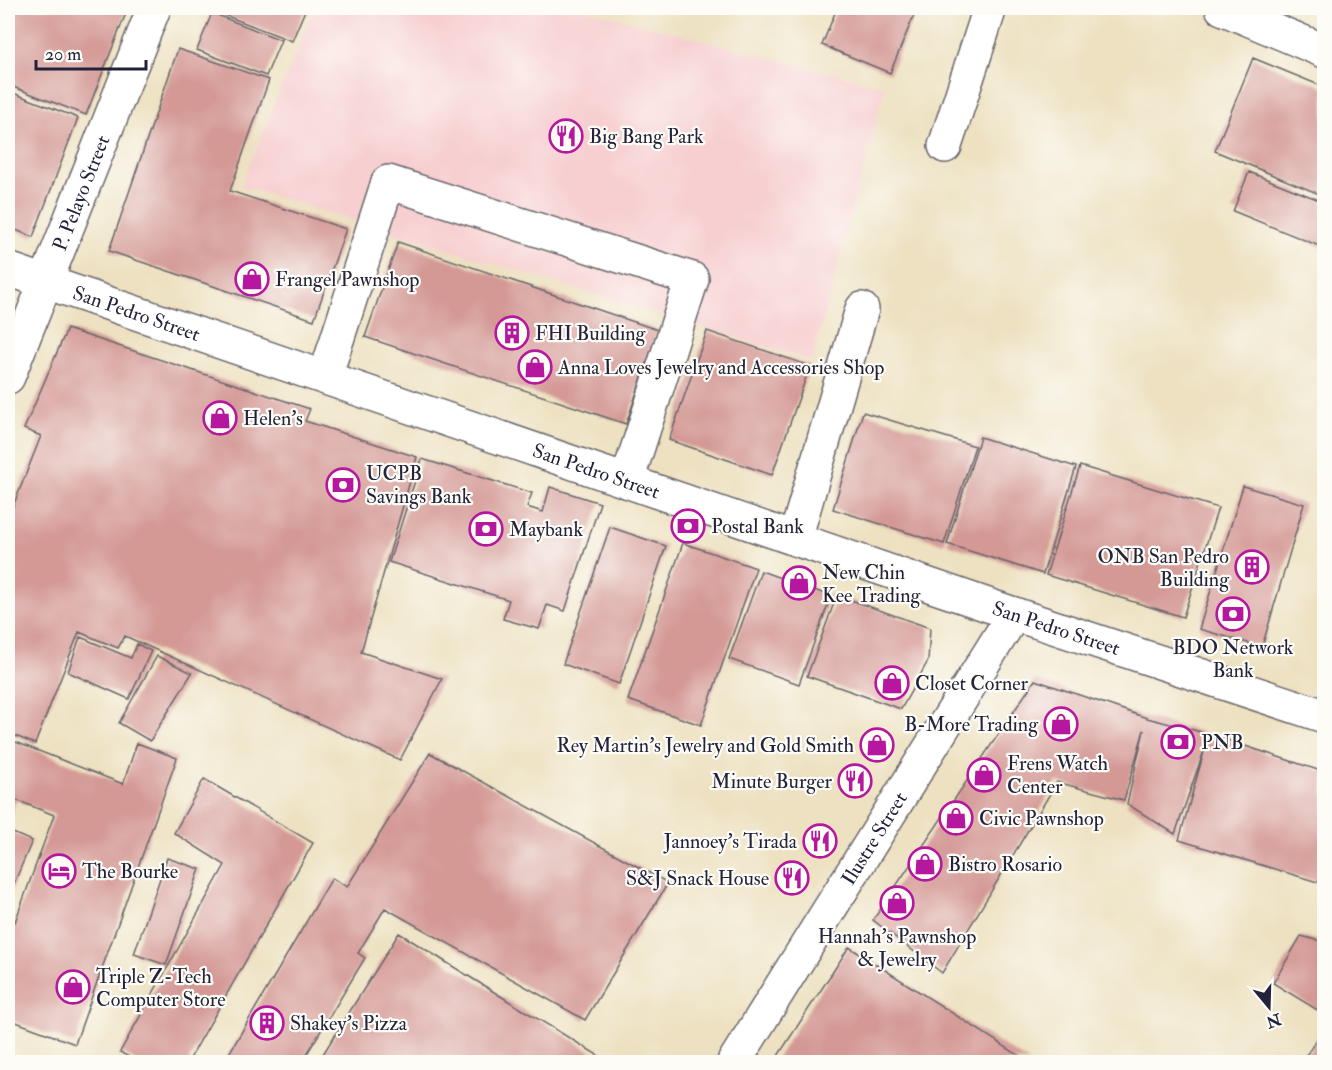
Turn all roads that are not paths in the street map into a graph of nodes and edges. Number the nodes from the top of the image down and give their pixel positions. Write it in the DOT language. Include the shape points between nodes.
graph roads {
  1 [pos="154,8"];
  2 [pos="990,8"];
  3 [pos="1222,8"];
  4 [pos="1324,51"];
  5 [pos="945,146"];
  6 [pos="8,268"];
  7 [pos="47,282"];
  8 [pos="862,309"];
  9 [pos="8,377"];
  10 [pos="325,378"];
  11 [pos="627,481"];
  12 [pos="795,539"];
  13 [pos="1014,614"];
  14 [pos="1324,716"];
  15 [pos="734,1062"];
  1 -- 7 [label="main road, P. Pelayo Street"];
  2 -- 5 [label="main road"];
  3 -- 4 [label="main road"];
  6 -- 7 [label="main road, San Pedro Street"];
  7 -- 9 [label="main road, P. Pelayo Street"];
  7 -- 10 [label="main road, San Pedro Street"];
  8 -- 12 [label="main road"];
  10 -- 11 [label="main road, San Pedro Street"];
  10 -- 11 [label="main road" via="388,182 692,279"];
  11 -- 12 [label="main road, San Pedro Street"];
  12 -- 13 [label="main road, San Pedro Street"];
  13 -- 14 [label="main road, San Pedro Street"];
  13 -- 15 [label="main road, Ilustre Street"];
}
